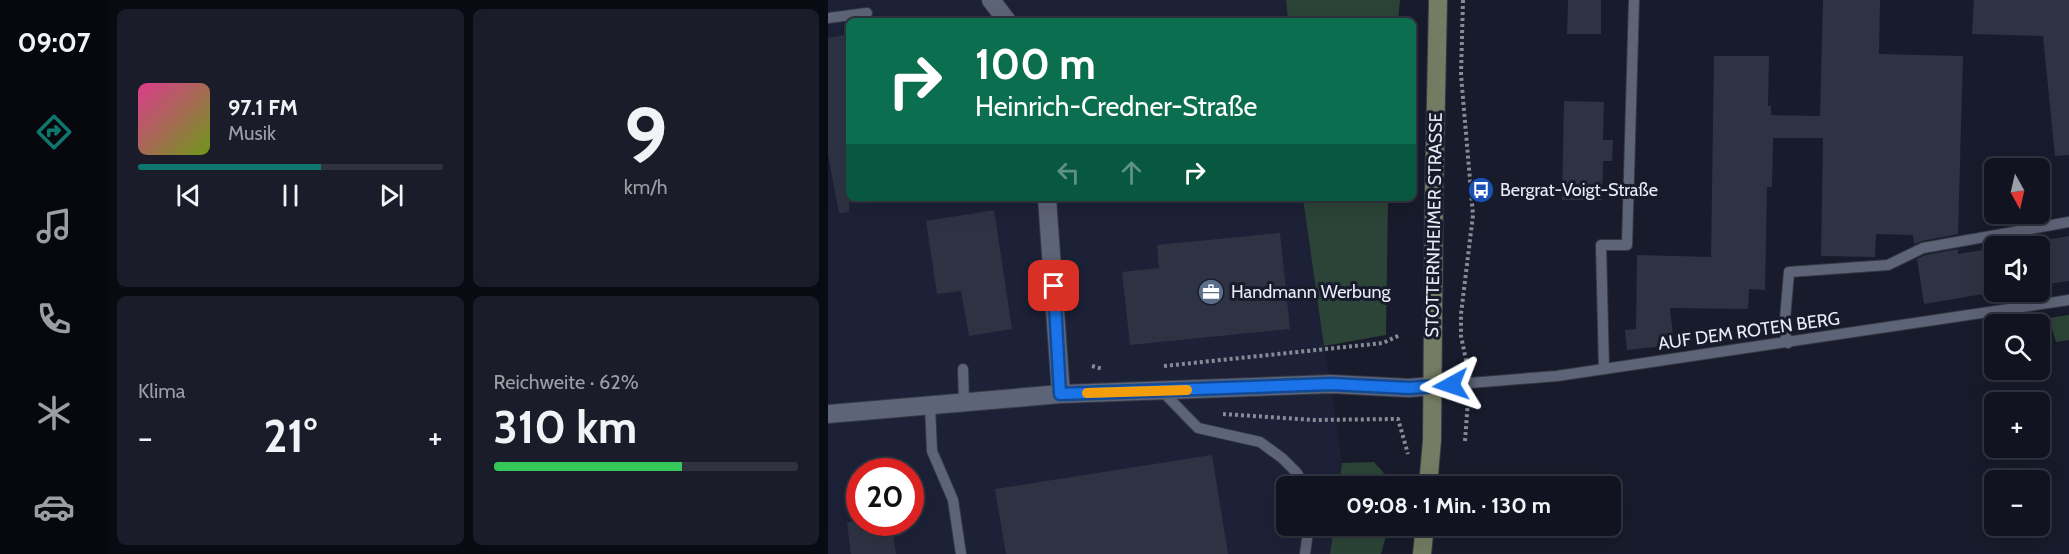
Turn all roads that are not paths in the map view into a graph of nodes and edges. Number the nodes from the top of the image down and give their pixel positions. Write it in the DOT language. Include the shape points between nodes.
graph roads {
  1 [pos="991,0"];
  2 [pos="1438,0"];
  3 [pos="1634,0"];
  4 [pos="867,13"];
  5 [pos="828,18"];
  6 [pos="1005,18"];
  7 [pos="1047,201"];
  8 [pos="2069,222"];
  9 [pos="2069,300"];
  10 [pos="1788,343"];
  11 [pos="963,369"];
  12 [pos="1604,369"];
  13 [pos="1432,386"];
  14 [pos="1161,390"];
  15 [pos="1060,394"];
  16 [pos="964,402"];
  17 [pos="930,406"];
  18 [pos="828,414"];
  19 [pos="1299,476"];
  20 [pos="1429,476"];
  21 [pos="1307,536"];
  22 [pos="1424,536"];
  23 [pos="961,554"];
  24 [pos="1305,554"];
  25 [pos="1422,554"];
  1 -- 6 [label="street"];
  2 -- 13 [label="main road, STOTTERNHEIMER STRASSE"];
  3 -- 12 [label="lane" via="1627,245 1601,245"];
  4 -- 5 [label="lane"];
  7 -- 15 [label="street"];
  8 -- 10 [label="lane" via="1923,248 1888,265 1789,272 1784,331"];
  9 -- 10 [label="lane, AUF DEM ROTEN BERG"];
  10 -- 12 [label="lane, AUF DEM ROTEN BERG"];
  11 -- 16 [label="lane"];
  12 -- 13 [label="lane, AUF DEM ROTEN BERG"];
  13 -- 14 [label="street" via="1331,384"];
  13 -- 20 [label="main road, STOTTERNHEIMER STRASSE"];
  14 -- 15 [label="street"];
  14 -- 19 [label="lane" via="1198,428 1260,442"];
  15 -- 16 [label="street"];
  16 -- 17 [label="street"];
  17 -- 18 [label="street"];
  17 -- 23 [label="lane" via="932,451 953,500"];
  21 -- 24 [label="lane"];
  22 -- 25 [label="main road"];
}
